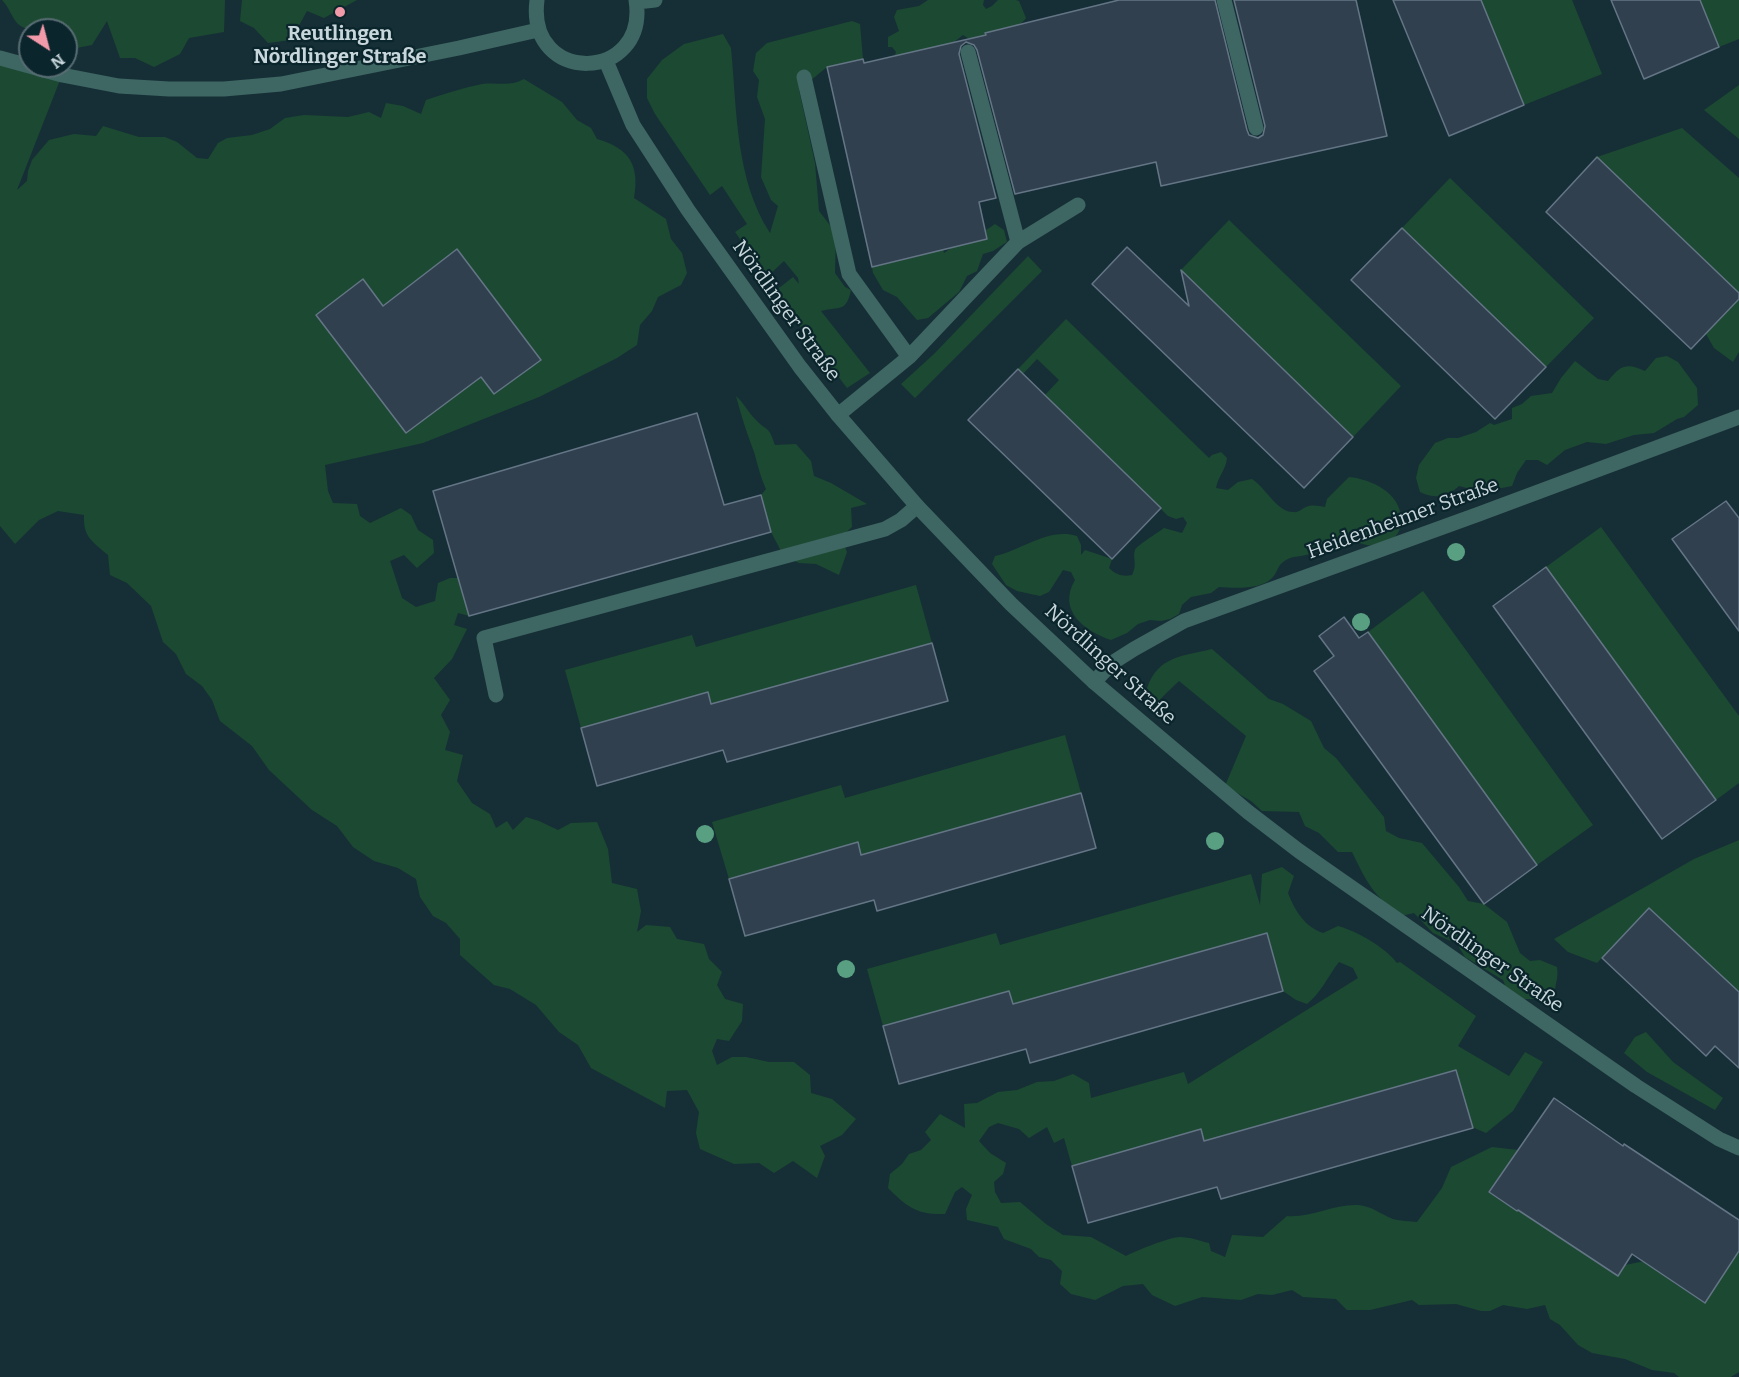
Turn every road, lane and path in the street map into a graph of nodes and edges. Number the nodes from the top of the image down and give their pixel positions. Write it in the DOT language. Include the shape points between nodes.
graph roads {
  1 [pos="537,0"];
  2 [pos="655,0"];
  3 [pos="1224,0"];
  4 [pos="637,1"];
  5 [pos="538,30"];
  6 [pos="968,52"];
  7 [pos="0,58"];
  8 [pos="606,60"];
  9 [pos="804,77"];
  10 [pos="1256,128"];
  11 [pos="1078,205"];
  12 [pos="1018,242"];
  13 [pos="909,357"];
  14 [pos="838,415"];
  15 [pos="1739,417"];
  16 [pos="917,506"];
  17 [pos="1094,682"];
  18 [pos="496,695"];
  19 [pos="1739,1148"];
  1 -- 5 [label="street"];
  2 -- 4 [label="street"];
  3 -- 10 [label="street"];
  4 -- 8 [label="street" via="638,22 631,39 619,53"];
  5 -- 7 [label="street" via="281,84 224,90 119,86"];
  5 -- 8 [label="street" via="544,42 563,59 576,64"];
  6 -- 12 [label="street"];
  8 -- 14 [label="street, Nördlinger Straße" via="633,125 688,210"];
  9 -- 13 [label="street" via="849,274"];
  11 -- 12 [label="street"];
  12 -- 13 [label="street"];
  13 -- 14 [label="street"];
  14 -- 16 [label="street, Nördlinger Straße"];
  15 -- 17 [label="street, Heidenheimer Straße" via="1184,621 1112,663"];
  16 -- 17 [label="street, Nördlinger Straße" via="1011,604"];
  16 -- 18 [label="street" via="885,529 484,638"];
  17 -- 19 [label="street, Nördlinger Straße" via="1299,851 1636,1086"];
}
